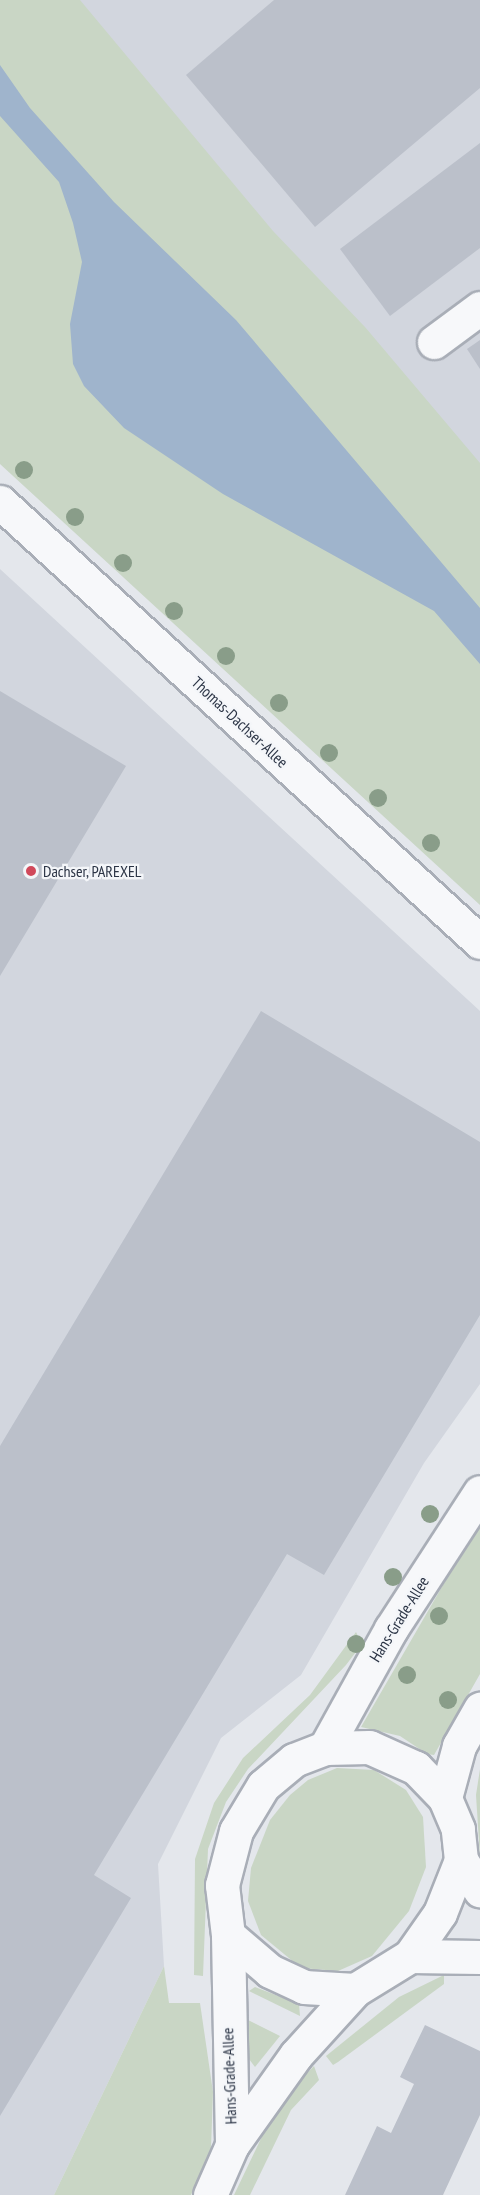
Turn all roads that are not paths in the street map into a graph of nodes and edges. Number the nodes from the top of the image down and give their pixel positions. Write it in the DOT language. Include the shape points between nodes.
graph roads {
  1 [pos="480,308"];
  2 [pos="434,342"];
  3 [pos="0,502"];
  4 [pos="480,942"];
  5 [pos="480,1492"];
  6 [pos="480,1709"];
  7 [pos="325,1748"];
  8 [pos="445,1797"];
  9 [pos="460,1860"];
  10 [pos="480,1890"];
  11 [pos="228,1935"];
  12 [pos="410,1956"];
  13 [pos="480,1957"];
  14 [pos="354,1990"];
  15 [pos="232,2145"];
  16 [pos="210,2195"];
  1 -- 2 [label="street"];
  3 -- 4 [label="street, Thomas-Dachser-Allee"];
  5 -- 7 [label="street, Hans-Grade-Allee" via="391,1629"];
  6 -- 8 [label="street" via="459,1746"];
  7 -- 8 [label="street, Hans-Grade-Allee" via="369,1747 416,1768"];
  7 -- 11 [label="street, Hans-Grade-Allee" via="294,1760 263,1786 236,1832 222,1885"];
  8 -- 9 [label="street, Hans-Grade-Allee" via="458,1829"];
  9 -- 10 [label="street"];
  9 -- 12 [label="street, Hans-Grade-Allee" via="440,1913"];
  11 -- 14 [label="street" via="270,1971 304,1987"];
  11 -- 15 [label="street, Hans-Grade-Allee"];
  12 -- 13 [label="street"];
  12 -- 14 [label="street, Hans-Grade-Allee"];
  14 -- 15 [label="street, Hans-Grade-Allee" via="296,2055"];
  15 -- 16 [label="street, Hans-Grade-Allee"];
}
